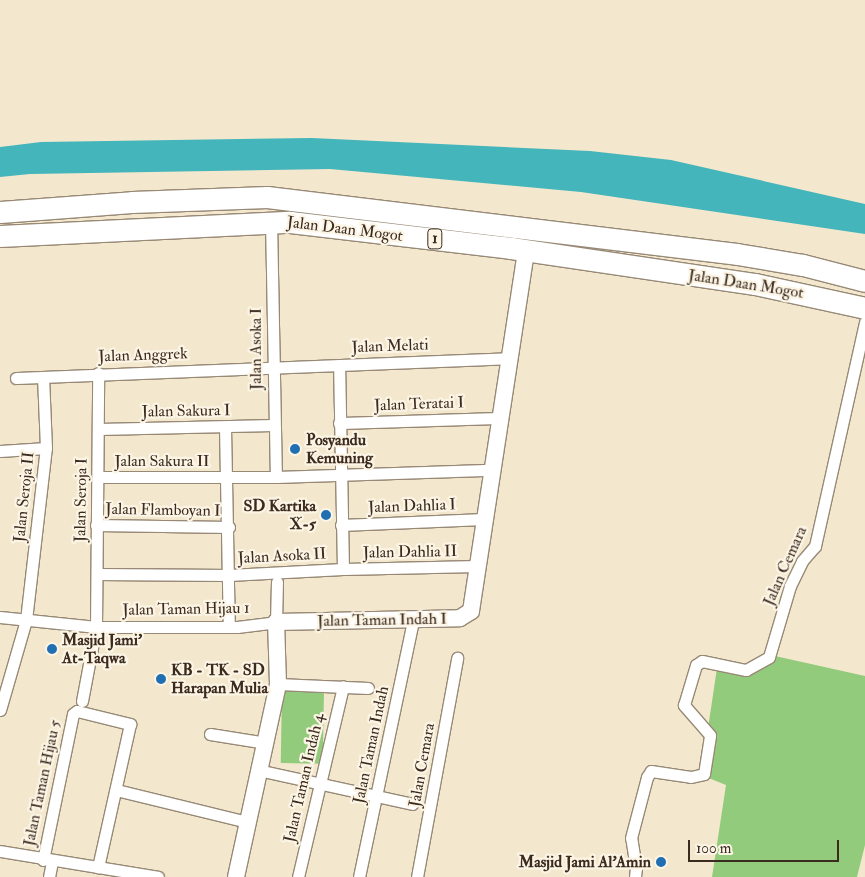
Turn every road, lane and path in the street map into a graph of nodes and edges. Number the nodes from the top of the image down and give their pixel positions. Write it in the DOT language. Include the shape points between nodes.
graph roads {
  1 [pos="0,212"];
  2 [pos="271,220"];
  3 [pos="0,236"];
  4 [pos="526,251"];
  5 [pos="865,281"];
  6 [pos="865,308"];
  7 [pos="865,322"];
  8 [pos="509,358"];
  9 [pos="339,365"];
  10 [pos="272,368"];
  11 [pos="98,373"];
  12 [pos="43,377"];
  13 [pos="16,378"];
  14 [pos="500,418"];
  15 [pos="339,424"];
  16 [pos="273,425"];
  17 [pos="225,426"];
  18 [pos="99,429"];
  19 [pos="46,448"];
  20 [pos="0,451"];
  21 [pos="492,470"];
  22 [pos="340,476"];
  23 [pos="98,477"];
  24 [pos="227,477"];
  25 [pos="276,477"];
  26 [pos="484,519"];
  27 [pos="96,525"];
  28 [pos="341,525"];
  29 [pos="229,527"];
  30 [pos="477,566"];
  31 [pos="343,569"];
  32 [pos="97,574"];
  33 [pos="230,575"];
  34 [pos="277,582"];
  35 [pos="0,617"];
  36 [pos="26,620"];
  37 [pos="413,620"];
  38 [pos="276,622"];
  39 [pos="96,627"];
  40 [pos="229,627"];
  41 [pos="457,658"];
  42 [pos="278,684"];
  43 [pos="343,686"];
  44 [pos="368,688"];
  45 [pos="82,701"];
  46 [pos="0,710"];
  47 [pos="210,734"];
  48 [pos="266,744"];
  49 [pos="258,770"];
  50 [pos="319,784"];
  51 [pos="116,790"];
  52 [pos="376,796"];
  53 [pos="412,804"];
  54 [pos="247,822"];
  55 [pos="0,851"];
  56 [pos="48,860"];
  57 [pos="98,867"];
  58 [pos="49,877"];
  59 [pos="158,877"];
  60 [pos="236,877"];
  61 [pos="298,877"];
  62 [pos="359,877"];
  63 [pos="417,877"];
  64 [pos="635,877"];
  1 -- 5 [label="highway, Jalan Daan Mogot / 1" via="132,202 267,197 737,254 803,265"];
  2 -- 3 [label="highway, Jalan Daan Mogot / 1"];
  2 -- 4 [label="highway, Jalan Daan Mogot / 1"];
  2 -- 10 [label="street, Jalan Asoka I"];
  4 -- 6 [label="highway, Jalan Daan Mogot / 1" via="789,289"];
  4 -- 8 [label="street, Jalan Taman Indah I"];
  7 -- 64 [label="street, Jalan Cemara" via="815,546 802,560 790,586 769,657 746,670 702,662 696,666 684,705 710,736 704,774 691,777 651,771 631,838"];
  8 -- 9 [label="street, Jalan Melati"];
  8 -- 14 [label="street, Jalan Taman Indah I"];
  9 -- 10 [label="street, Jalan Melati"];
  9 -- 15 [label="street, Jalan Asoka II"];
  10 -- 11 [label="street, Jalan Anggrek"];
  10 -- 16 [label="street, Jalan Asoka I"];
  11 -- 12 [label="street, Jalan Anggrek"];
  11 -- 18 [label="street, Jalan Seroja I"];
  12 -- 13 [label="street, Jalan Anggrek"];
  12 -- 19 [label="street, Jalan Seroja II"];
  14 -- 15 [label="street, Jalan Teratai I"];
  14 -- 21 [label="street, Jalan Taman Indah I"];
  15 -- 22 [label="street, Jalan Asoka II"];
  16 -- 17 [label="street, Jalan Sakura I"];
  16 -- 25 [label="street, Jalan Asoka I"];
  17 -- 18 [label="street, Jalan Sakura I"];
  17 -- 24 [label="street"];
  18 -- 23 [label="street, Jalan Seroja I"];
  19 -- 20 [label="street"];
  19 -- 36 [label="street, Jalan Seroja II"];
  21 -- 22 [label="street"];
  21 -- 26 [label="street, Jalan Taman Indah I"];
  22 -- 25 [label="street"];
  22 -- 28 [label="street, Jalan Asoka II"];
  23 -- 24 [label="street, Jalan Sakura II"];
  23 -- 27 [label="street, Jalan Seroja I"];
  24 -- 25 [label="street"];
  24 -- 29 [label="street"];
  26 -- 28 [label="street, Jalan Dahlia I"];
  26 -- 30 [label="street, Jalan Taman Indah I"];
  27 -- 29 [label="street, Jalan Flamboyan I"];
  27 -- 32 [label="street, Jalan Seroja I"];
  28 -- 31 [label="street, Jalan Asoka II"];
  29 -- 33 [label="street"];
  30 -- 31 [label="street, Jalan Dahlia II"];
  30 -- 37 [label="street, Jalan Taman Indah I" via="468,614 460,618"];
  31 -- 33 [label="street, Jalan Asoka II"];
  32 -- 33 [label="street, Jalan Asoka II"];
  32 -- 39 [label="street, Jalan Seroja I"];
  33 -- 40 [label="street"];
  34 -- 38 [label="street"];
  35 -- 36 [label="street, Jalan Taman Hijau 1"];
  36 -- 39 [label="street, Jalan Taman Hijau 1"];
  36 -- 46 [label="street, Jalan Seroja II"];
  37 -- 38 [label="street, Jalan Taman Indah I"];
  37 -- 52 [label="street, Jalan Taman Indah"];
  38 -- 40 [label="street, Jalan Taman Hijau 1"];
  38 -- 42 [label="street"];
  39 -- 40 [label="street, Jalan Taman Hijau 1"];
  39 -- 45 [label="street, Jalan Seroja I"];
  41 -- 63 [label="street, Jalan Cemara"];
  42 -- 43 [label="street"];
  42 -- 48 [label="street"];
  43 -- 44 [label="street"];
  43 -- 50 [label="street, Jalan Taman Indah 4"];
  47 -- 48 [label="street"];
  48 -- 49 [label="street"];
  49 -- 50 [label="street"];
  49 -- 54 [label="street"];
  50 -- 52 [label="street"];
  50 -- 61 [label="street, Jalan Taman Indah 4"];
  51 -- 54 [label="street"];
  51 -- 56 [label="street, Jalan Taman Hijau 5" via="130,724 74,712"];
  51 -- 57 [label="street"];
  52 -- 53 [label="street"];
  52 -- 62 [label="street, Jalan Taman Indah"];
  54 -- 60 [label="street"];
  55 -- 56 [label="street"];
  56 -- 57 [label="street"];
  56 -- 58 [label="street, Jalan Taman Hijau 5"];
  57 -- 59 [label="street"];
}
